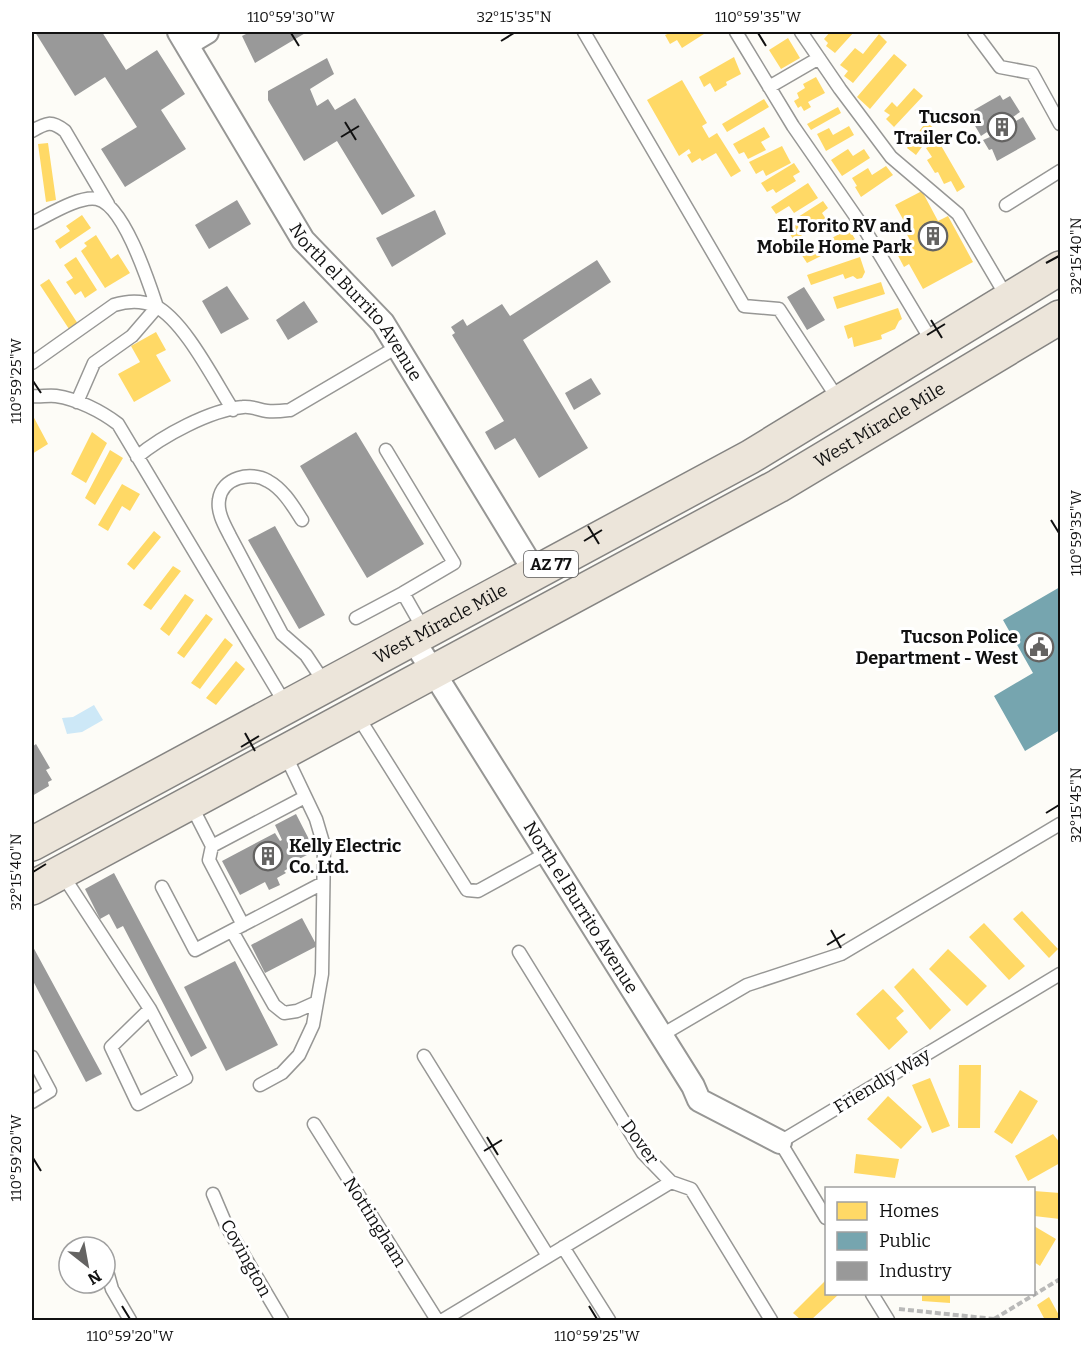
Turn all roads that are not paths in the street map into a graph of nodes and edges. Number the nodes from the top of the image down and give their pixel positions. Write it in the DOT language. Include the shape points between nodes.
graph roads {
  1 [pos="207,32"];
  2 [pos="584,32"];
  3 [pos="736,32"];
  4 [pos="801,32"];
  5 [pos="974,32"];
  6 [pos="183,38"];
  7 [pos="819,58"];
  8 [pos="769,87"];
  9 [pos="1060,124"];
  10 [pos="32,130"];
  11 [pos="1060,171"];
  12 [pos="109,205"];
  13 [pos="1006,205"];
  14 [pos="32,224"];
  15 [pos="1060,268"];
  16 [pos="1009,299"];
  17 [pos="157,307"];
  18 [pos="1060,317"];
  19 [pos="934,346"];
  20 [pos="398,347"];
  21 [pos="32,363"];
  22 [pos="32,396"];
  23 [pos="77,402"];
  24 [pos="840,403"];
  25 [pos="233,410"];
  26 [pos="386,450"];
  27 [pos="137,457"];
  28 [pos="302,520"];
  29 [pos="535,572"];
  30 [pos="403,593"];
  31 [pos="356,618"];
  32 [pos="418,635"];
  33 [pos="432,672"];
  34 [pos="326,685"];
  35 [pos="287,706"];
  36 [pos="356,713"];
  37 [pos="284,751"];
  38 [pos="305,797"];
  39 [pos="190,802"];
  40 [pos="1060,824"];
  41 [pos="63,827"];
  42 [pos="32,844"];
  43 [pos="212,846"];
  44 [pos="547,853"];
  45 [pos="46,866"];
  46 [pos="323,883"];
  47 [pos="162,887"];
  48 [pos="32,888"];
  49 [pos="238,928"];
  50 [pos="519,952"];
  51 [pos="1060,974"];
  52 [pos="317,1002"];
  53 [pos="150,1009"];
  54 [pos="660,1036"];
  55 [pos="424,1056"];
  56 [pos="32,1057"];
  57 [pos="260,1085"];
  58 [pos="32,1102"];
  59 [pos="314,1124"];
  60 [pos="780,1142"];
  61 [pos="670,1182"];
  62 [pos="213,1194"];
  63 [pos="825,1216"];
  64 [pos="563,1247"];
  65 [pos="548,1256"];
  66 [pos="115,1295"];
  67 [pos="873,1295"];
  68 [pos="450,1319"];
  69 [pos="130,1320"];
  70 [pos="282,1320"];
  71 [pos="437,1320"];
  72 [pos="609,1320"];
  73 [pos="771,1320"];
  74 [pos="888,1320"];
  1 -- 6 [label="street"];
  2 -- 24 [label="lane" via="744,306 779,309"];
  3 -- 8 [label="lane"];
  4 -- 7 [label="lane"];
  5 -- 9 [label="lane" via="1000,67 1032,73"];
  6 -- 20 [label="street, North el Burrito Avenue" via="303,240 383,323"];
  7 -- 8 [label="lane"];
  7 -- 16 [label="lane" via="891,157 958,213"];
  8 -- 19 [label="lane" via="865,230"];
  10 -- 12 [label="lane" via="56,123 65,131"];
  11 -- 13 [label="lane"];
  12 -- 14 [label="lane" via="85,199"];
  12 -- 17 [label="lane" via="143,263"];
  15 -- 16 [label="highway, West Miracle Mile / AZ 77"];
  16 -- 19 [label="highway, West Miracle Mile / AZ 77"];
  17 -- 21 [label="lane" via="126,301 114,305"];
  17 -- 23 [label="lane" via="132,336 94,363"];
  17 -- 25 [label="lane" via="183,332"];
  18 -- 33 [label="highway, West Miracle Mile / AZ 77" via="799,474"];
  19 -- 24 [label="highway, West Miracle Mile / AZ 77"];
  20 -- 25 [label="lane" via="290,410"];
  20 -- 29 [label="street, North el Burrito Avenue"];
  22 -- 23 [label="lane"];
  23 -- 27 [label="lane" via="118,424"];
  24 -- 29 [label="highway, West Miracle Mile / AZ 77" via="750,457"];
  25 -- 27 [label="lane" via="178,430"];
  26 -- 30 [label="lane" via="454,563"];
  27 -- 35 [label="lane"];
  28 -- 34 [label="lane" via="281,491 260,477 240,477 229,483 219,500 230,537 282,634 306,654"];
  29 -- 32 [label="highway, West Miracle Mile / AZ 77"];
  30 -- 31 [label="lane"];
  30 -- 32 [label="lane"];
  32 -- 33 [label="street, North el Burrito Avenue"];
  32 -- 34 [label="highway, West Miracle Mile / AZ 77"];
  33 -- 36 [label="highway, West Miracle Mile / AZ 77"];
  33 -- 44 [label="street, North el Burrito Avenue"];
  34 -- 35 [label="highway, West Miracle Mile / AZ 77"];
  35 -- 41 [label="highway, West Miracle Mile / AZ 77"];
  36 -- 37 [label="highway, West Miracle Mile / AZ 77"];
  36 -- 44 [label="lane" via="467,890 477,891"];
  37 -- 38 [label="lane"];
  37 -- 39 [label="highway, West Miracle Mile / AZ 77"];
  38 -- 43 [label="lane"];
  38 -- 46 [label="lane" via="324,846"];
  39 -- 43 [label="lane"];
  39 -- 45 [label="highway, West Miracle Mile / AZ 77"];
  40 -- 54 [label="lane" via="841,954 747,986"];
  41 -- 42 [label="highway, West Miracle Mile / AZ 77"];
  41 -- 45 [label="highway"];
  43 -- 49 [label="lane" via="209,860"];
  44 -- 54 [label="street, North el Burrito Avenue"];
  45 -- 48 [label="highway, West Miracle Mile / AZ 77"];
  45 -- 53 [label="lane"];
  46 -- 49 [label="lane"];
  46 -- 52 [label="lane" via="322,974"];
  47 -- 49 [label="lane" via="195,950"];
  49 -- 52 [label="lane" via="274,1005 284,1013"];
  50 -- 61 [label="lane, Dover" via="643,1153"];
  51 -- 60 [label="lane, Friendly Way"];
  52 -- 57 [label="lane" via="314,1025 299,1055 282,1073"];
  53 -- 53 [label="lane" via="186,1078 138,1104 111,1047"];
  54 -- 60 [label="street, North el Burrito Avenue" via="699,1100"];
  55 -- 65 [label="lane"];
  56 -- 58 [label="lane" via="50,1091"];
  59 -- 71 [label="lane, Nottingham"];
  60 -- 63 [label="lane"];
  61 -- 64 [label="lane"];
  61 -- 73 [label="lane, Dover" via="691,1189"];
  62 -- 70 [label="lane, Covington" via="227,1227"];
  64 -- 65 [label="lane"];
  64 -- 72 [label="lane"];
  65 -- 68 [label="lane"];
  66 -- 69 [label="lane"];
  67 -- 74 [label="lane"];
}
